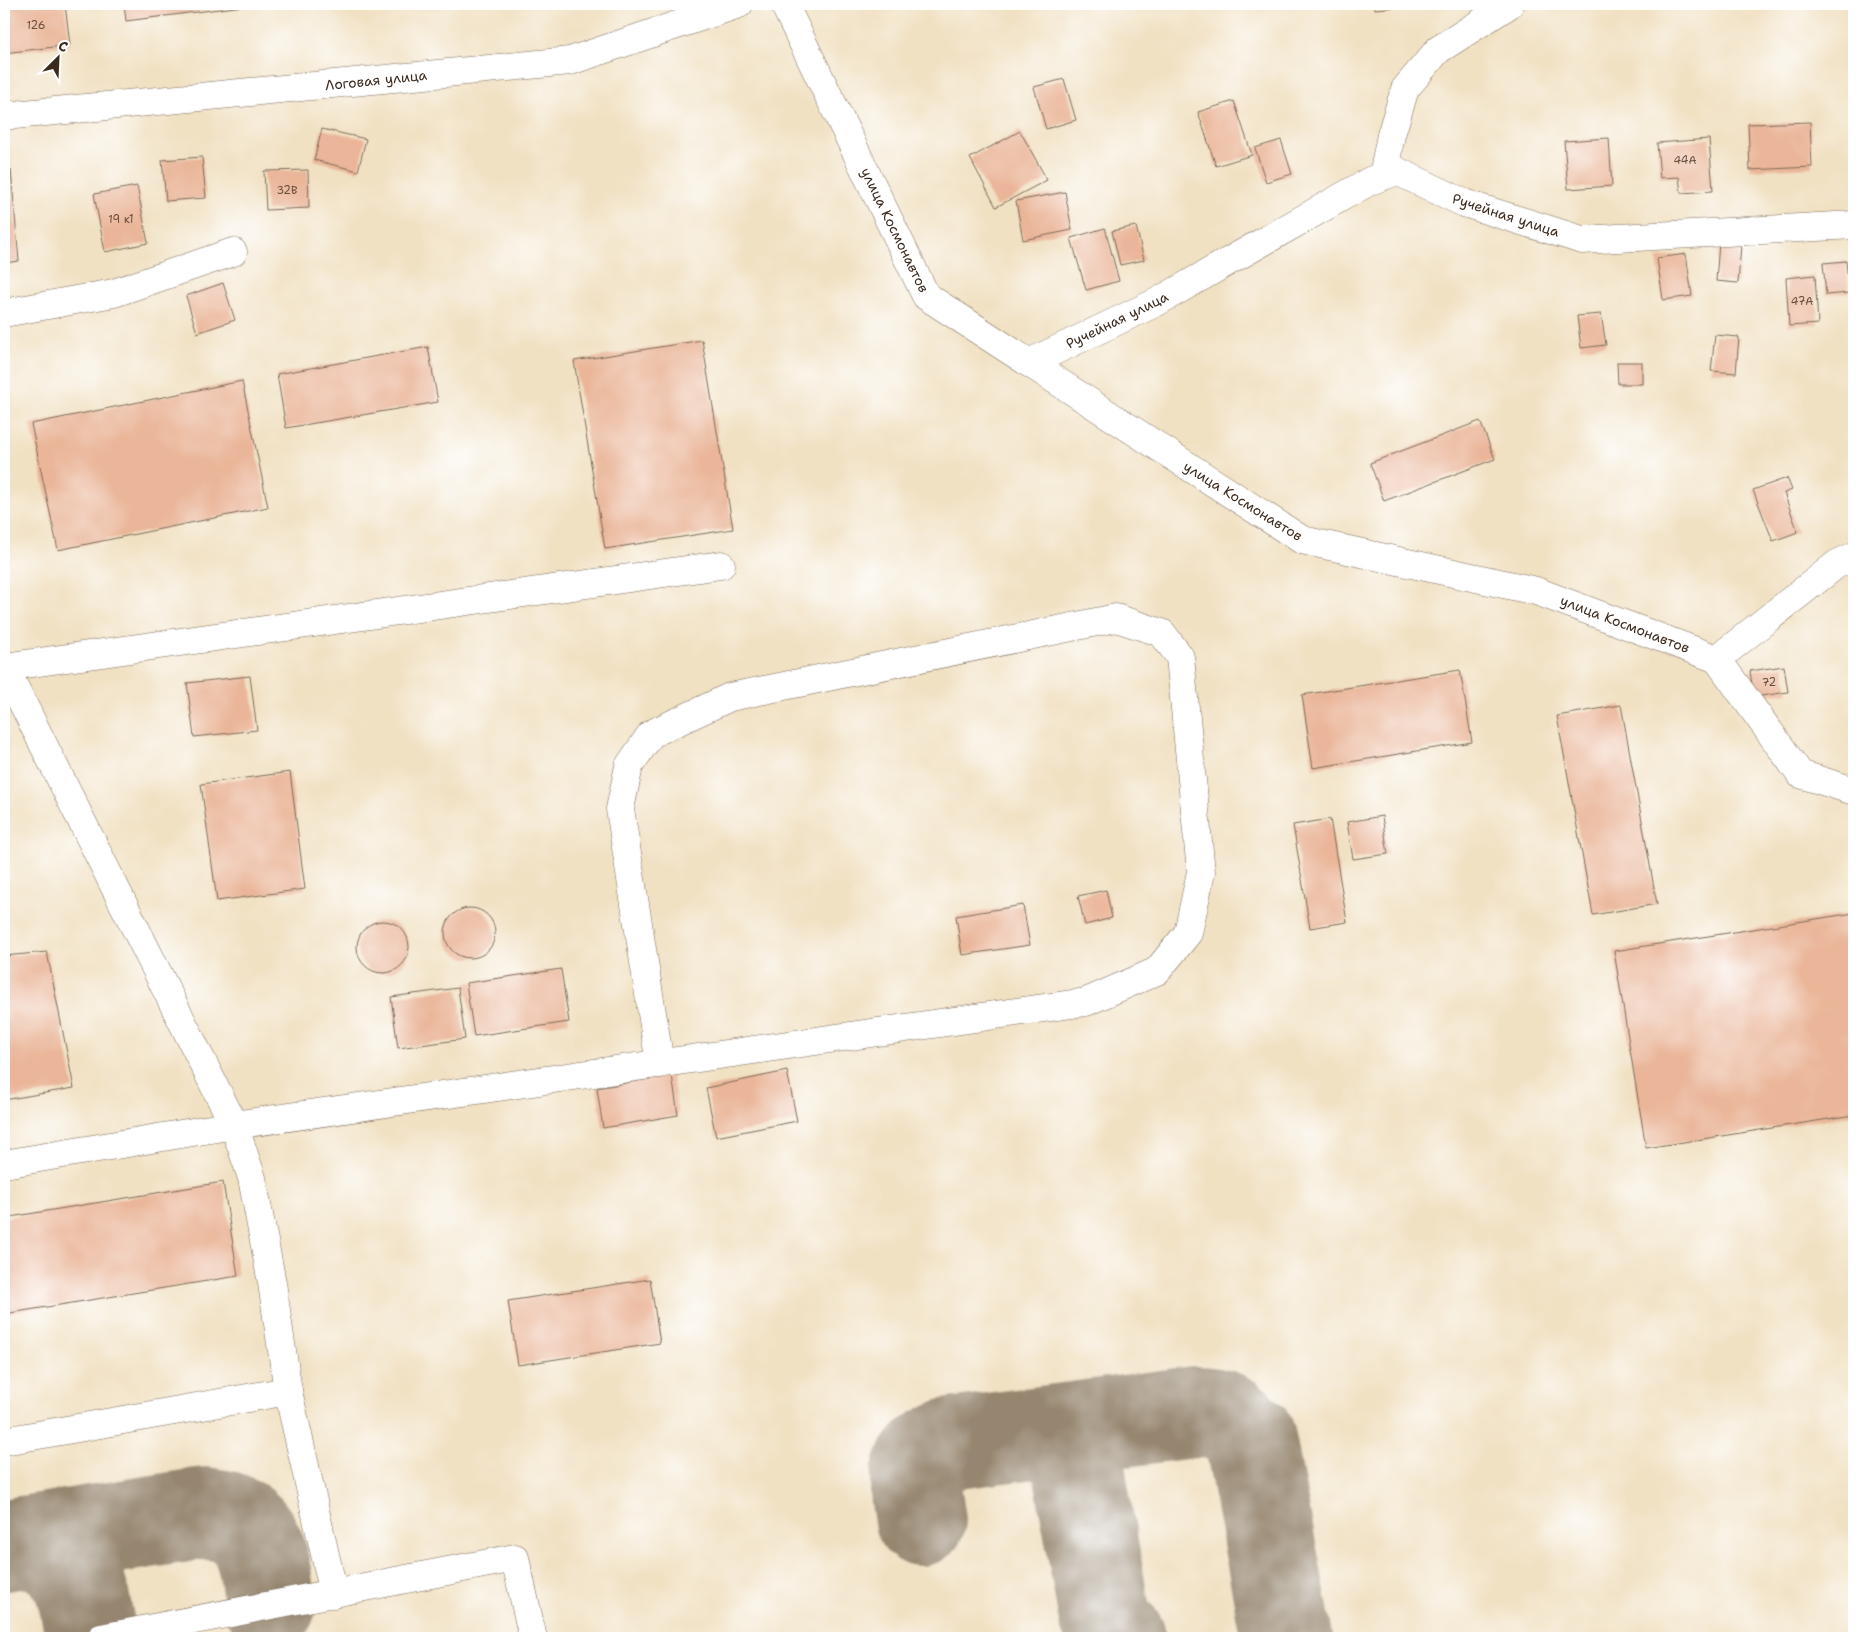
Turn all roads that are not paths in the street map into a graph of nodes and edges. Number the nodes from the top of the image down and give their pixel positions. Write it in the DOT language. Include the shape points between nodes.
graph roads {
  1 [pos="739,4"];
  2 [pos="784,4"];
  3 [pos="1510,4"];
  4 [pos="4,116"];
  5 [pos="1384,176"];
  6 [pos="1854,225"];
  7 [pos="233,252"];
  8 [pos="4,313"];
  9 [pos="1030,363"];
  10 [pos="1854,556"];
  11 [pos="721,565"];
  12 [pos="1717,659"];
  13 [pos="4,666"];
  14 [pos="1854,791"];
  15 [pos="660,1064"];
  16 [pos="234,1125"];
  17 [pos="4,1164"];
  18 [pos="288,1391"];
  19 [pos="4,1441"];
  20 [pos="334,1594"];
  21 [pos="101,1638"];
  22 [pos="534,1638"];
  1 -- 4 [label="street, Логовая улица" via="570,61"];
  2 -- 9 [label="street, улица Космонавтов" via="926,296"];
  3 -- 5 [label="street" via="1438,50 1405,89 1391,135"];
  5 -- 6 [label="street, Ручейная улица" via="1398,171 1464,203 1582,240"];
  5 -- 9 [label="street, Ручейная улица" via="1157,302"];
  7 -- 8 [label="street" via="114,293"];
  9 -- 12 [label="street, улица Космонавтов" via="1302,540 1536,591"];
  10 -- 12 [label="street" via="1837,564"];
  11 -- 13 [label="street"];
  12 -- 14 [label="street" via="1800,774"];
  13 -- 16 [label="street"];
  15 -- 15 [label="street" via="1086,1002 1157,970 1188,933 1201,872 1180,657 1162,632 1116,618 730,697 652,734 629,766 620,809"];
  15 -- 16 [label="street"];
  16 -- 17 [label="street"];
  16 -- 18 [label="street" via="252,1178"];
  18 -- 19 [label="street"];
  18 -- 20 [label="street"];
  20 -- 21 [label="street"];
  20 -- 22 [label="street" via="515,1558"];
}
